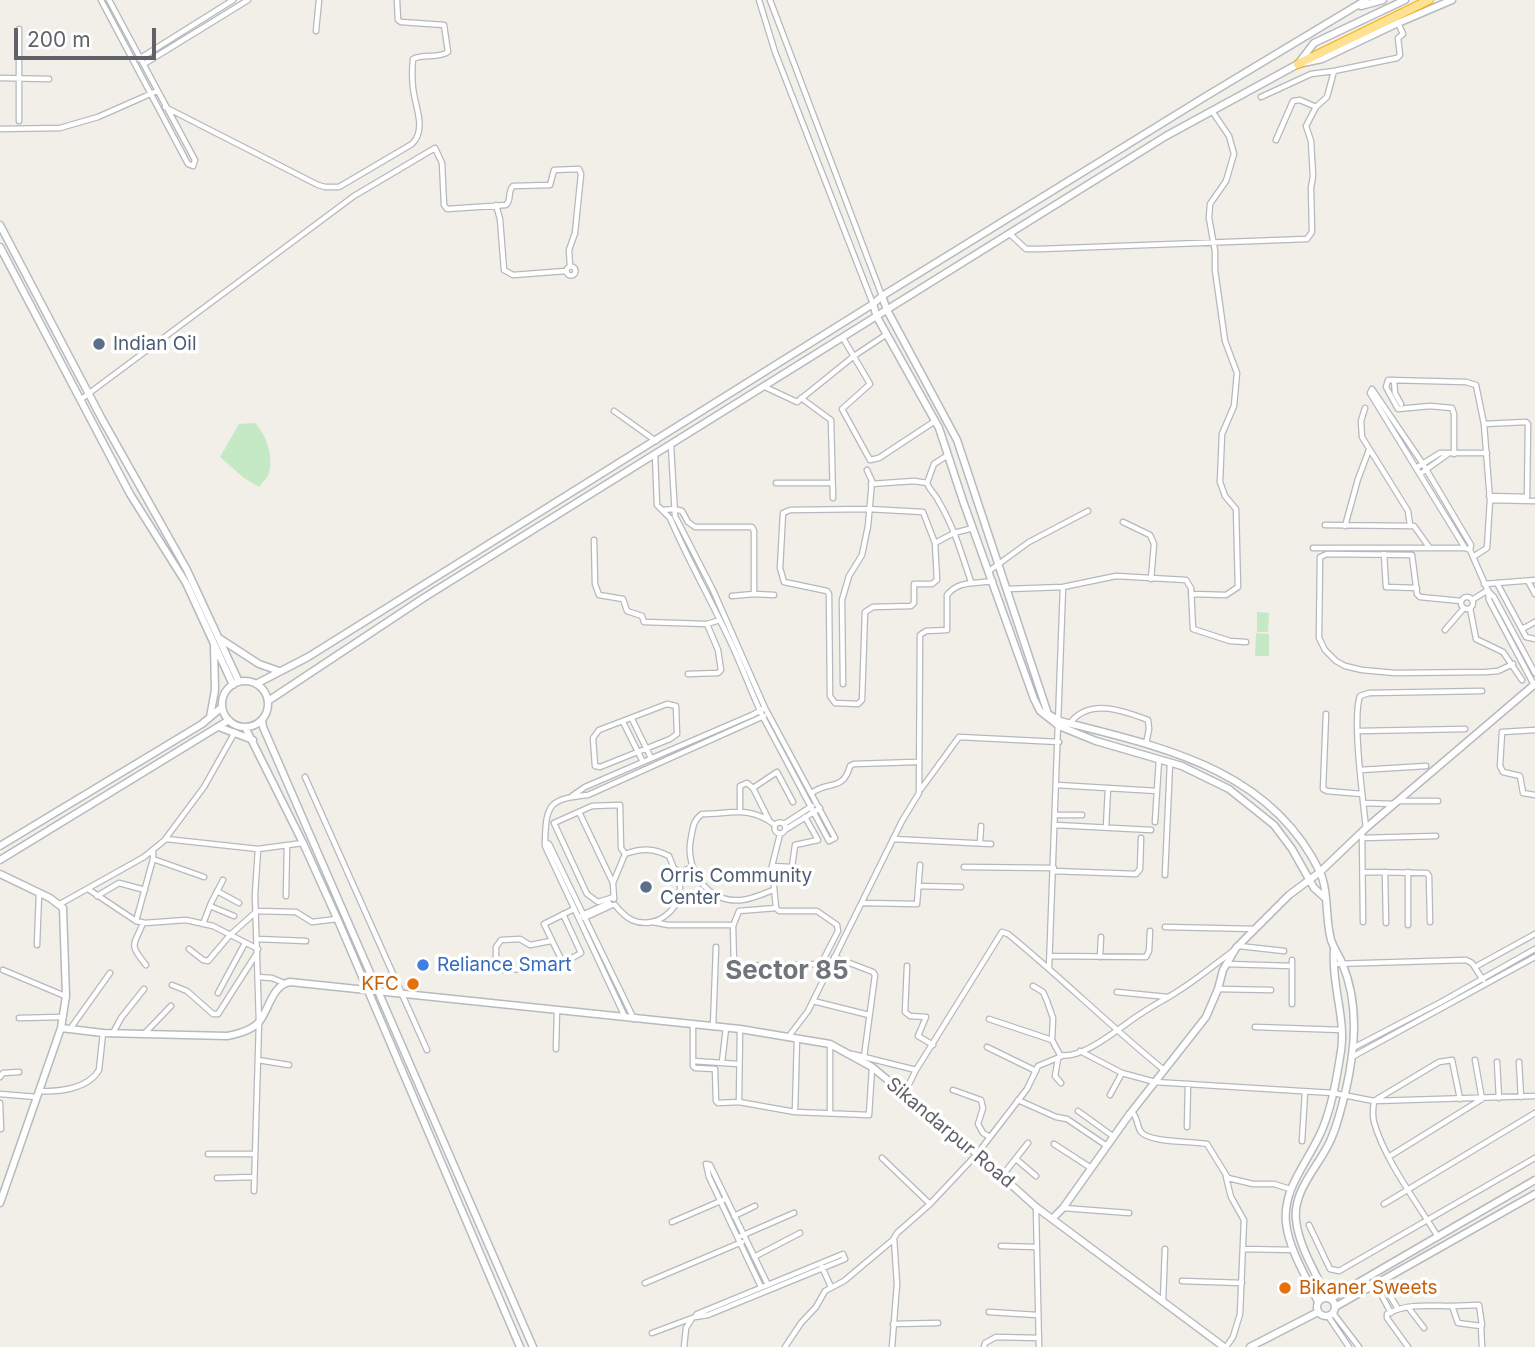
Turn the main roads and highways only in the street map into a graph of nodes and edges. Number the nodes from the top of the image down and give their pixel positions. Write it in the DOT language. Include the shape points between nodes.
graph roads {
  1 [pos="1429,0"];
  2 [pos="1298,64"];
  1 -- 2 [label="highway"];
}
